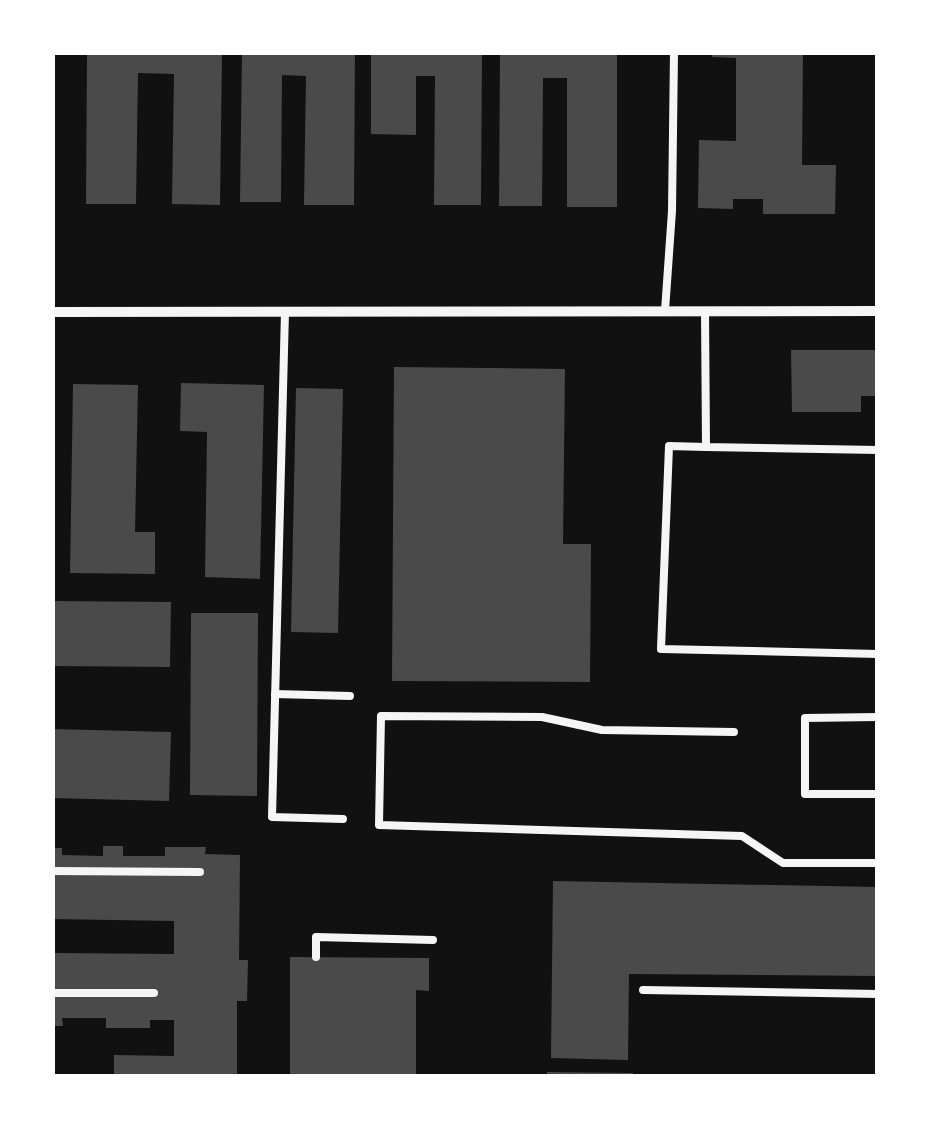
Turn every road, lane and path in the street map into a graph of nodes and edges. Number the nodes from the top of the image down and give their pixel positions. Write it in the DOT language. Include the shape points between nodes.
graph roads {
  1 [pos="674,52"];
  2 [pos="665,311"];
  3 [pos="706,311"];
  4 [pos="878,311"];
  5 [pos="52,312"];
  6 [pos="284,312"];
  7 [pos="706,447"];
  8 [pos="878,450"];
  9 [pos="878,654"];
  10 [pos="276,694"];
  11 [pos="350,696"];
  12 [pos="878,718"];
  13 [pos="734,732"];
  14 [pos="878,794"];
  15 [pos="343,818"];
  16 [pos="878,863"];
  17 [pos="52,871"];
  18 [pos="200,872"];
  19 [pos="433,940"];
  20 [pos="316,958"];
  21 [pos="643,990"];
  22 [pos="52,993"];
  23 [pos="154,993"];
  24 [pos="878,994"];
  1 -- 2 [label="lane"];
  2 -- 3 [label="street"];
  2 -- 6 [label="street"];
  3 -- 4 [label="street"];
  3 -- 7 [label="lane"];
  5 -- 6 [label="street"];
  6 -- 10 [label="lane"];
  7 -- 8 [label="lane"];
  7 -- 9 [label="lane" via="669,446 661,649"];
  10 -- 11 [label="lane"];
  10 -- 15 [label="lane" via="272,818"];
  12 -- 14 [label="lane" via="805,718 805,794"];
  13 -- 16 [label="lane" via="602,730 542,716 380,716 379,825 742,836 783,863"];
  17 -- 18 [label="lane"];
  19 -- 20 [label="lane" via="316,937"];
  21 -- 24 [label="lane"];
  22 -- 23 [label="lane"];
}
